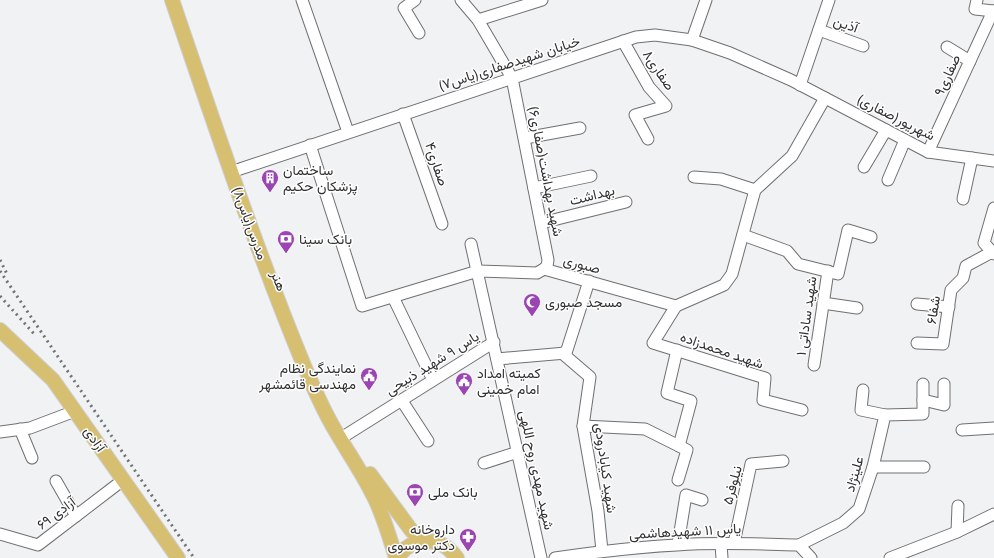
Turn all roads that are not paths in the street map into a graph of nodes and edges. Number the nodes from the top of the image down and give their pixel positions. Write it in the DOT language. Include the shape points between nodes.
graph roads {
  1 [pos="172,0"];
  2 [pos="178,0"];
  3 [pos="302,0"];
  4 [pos="415,0"];
  5 [pos="461,0"];
  6 [pos="542,0"];
  7 [pos="706,0"];
  8 [pos="829,0"];
  9 [pos="977,0"];
  10 [pos="994,11"];
  11 [pos="478,20"];
  12 [pos="819,30"];
  13 [pos="418,33"];
  14 [pos="692,40"];
  15 [pos="623,41"];
  16 [pos="863,46"];
  17 [pos="947,47"];
  18 [pos="970,61"];
  19 [pos="512,78"];
  20 [pos="796,82"];
  21 [pos="825,98"];
  22 [pos="403,114"];
  23 [pos="580,128"];
  24 [pos="886,130"];
  25 [pos="348,132"];
  26 [pos="525,138"];
  27 [pos="648,139"];
  28 [pos="905,140"];
  29 [pos="310,145"];
  30 [pos="928,152"];
  31 [pos="972,158"];
  32 [pos="994,163"];
  33 [pos="864,167"];
  34 [pos="236,170"];
  35 [pos="591,176"];
  36 [pos="694,177"];
  37 [pos="888,180"];
  38 [pos="534,188"];
  39 [pos="755,190"];
  40 [pos="963,199"];
  41 [pos="626,202"];
  42 [pos="994,208"];
  43 [pos="541,223"];
  44 [pos="442,224"];
  45 [pos="742,235"];
  46 [pos="871,237"];
  47 [pos="471,244"];
  48 [pos="993,253"];
  49 [pos="544,269"];
  50 [pos="478,271"];
  51 [pos="828,271"];
  52 [pos="589,281"];
  53 [pos="393,297"];
  54 [pos="823,303"];
  55 [pos="917,304"];
  56 [pos="676,306"];
  57 [pos="949,306"];
  58 [pos="857,308"];
  59 [pos="0,330"];
  60 [pos="494,342"];
  61 [pos="917,343"];
  62 [pos="677,350"];
  63 [pos="562,353"];
  64 [pos="497,359"];
  65 [pos="814,364"];
  66 [pos="433,380"];
  67 [pos="923,384"];
  68 [pos="944,384"];
  69 [pos="863,390"];
  70 [pos="923,400"];
  71 [pos="402,401"];
  72 [pos="802,410"];
  73 [pos="75,411"];
  74 [pos="885,415"];
  75 [pos="583,426"];
  76 [pos="994,428"];
  77 [pos="20,429"];
  78 [pos="962,430"];
  79 [pos="0,432"];
  80 [pos="346,435"];
  81 [pos="428,441"];
  82 [pos="679,446"];
  83 [pos="518,452"];
  84 [pos="32,458"];
  85 [pos="783,461"];
  86 [pos="484,463"];
  87 [pos="873,467"];
  88 [pos="924,467"];
  89 [pos="123,480"];
  90 [pos="678,480"];
  91 [pos="56,481"];
  92 [pos="702,500"];
  93 [pos="958,506"];
  94 [pos="994,514"];
  95 [pos="76,516"];
  96 [pos="957,532"];
  97 [pos="0,534"];
  98 [pos="423,541"];
  99 [pos="734,543"];
  100 [pos="678,544"];
  101 [pos="721,544"];
  102 [pos="799,545"];
  103 [pos="602,551"];
  104 [pos="175,557"];
  105 [pos="397,558"];
  106 [pos="456,558"];
  107 [pos="541,558"];
  108 [pos="555,558"];
  109 [pos="722,558"];
  110 [pos="812,558"];
  111 [pos="890,558"];
  1 -- 105 [label="main road, مدرس(یاس۸)" via="260,250 305,368 334,429 372,492"];
  2 -- 34 [label="main road, هنر"];
  3 -- 25 [label="street"];
  4 -- 13 [label="street" via="404,8"];
  5 -- 11 [label="street, شهید بهداشت(صفاری۶)"];
  6 -- 11 [label="street"];
  7 -- 14 [label="street"];
  8 -- 12 [label="street"];
  9 -- 10 [label="street" via="974,9"];
  10 -- 18 [label="street, صفاری۹"];
  11 -- 19 [label="street, شهید بهداشت(صفاری۶)"];
  12 -- 16 [label="street, آذین"];
  12 -- 20 [label="street"];
  14 -- 15 [label="street, خیابان شهیدصفاری(یاس۷)" via="655,35"];
  14 -- 20 [label="street, خیابان شهیدصفاری(یاس۷)"];
  15 -- 19 [label="street, خیابان شهیدصفاری(یاس۷)"];
  15 -- 27 [label="street, صفاری۸" via="649,87 666,106 635,115"];
  17 -- 18 [label="street"];
  18 -- 30 [label="street, صفاری۹"];
  19 -- 22 [label="street, خیابان شهیدصفاری(یاس۷)"];
  19 -- 26 [label="street, شهید بهداشت(صفاری۶)"];
  20 -- 21 [label="street, شهریور(صفاری)"];
  21 -- 24 [label="street, شهریور(صفاری)"];
  21 -- 39 [label="street" via="792,156"];
  22 -- 25 [label="street, خیابان شهیدصفاری(یاس۷)"];
  22 -- 44 [label="street, صفاری۴"];
  23 -- 26 [label="street"];
  24 -- 28 [label="street, شهریور(صفاری)"];
  24 -- 33 [label="street"];
  25 -- 29 [label="street, خیابان شهیدصفاری(یاس۷)"];
  26 -- 38 [label="street, شهید بهداشت(صفاری۶)"];
  28 -- 30 [label="street, شهریور(صفاری)"];
  28 -- 37 [label="street"];
  29 -- 34 [label="street, خیابان شهیدصفاری(یاس۷)"];
  29 -- 53 [label="street, صبوری" via="362,306"];
  30 -- 31 [label="street, شهریور(صفاری)"];
  31 -- 32 [label="street, شهریور(صفاری)"];
  31 -- 40 [label="street"];
  34 -- 80 [label="main road, هنر" via="310,362"];
  35 -- 38 [label="street"];
  36 -- 39 [label="street" via="721,179"];
  38 -- 43 [label="street, شهید بهداشت(صفاری۶)"];
  39 -- 45 [label="street"];
  41 -- 43 [label="street, بهداشت"];
  42 -- 48 [label="street" via="984,243"];
  43 -- 49 [label="street, شهید بهداشت(صفاری۶)" via="548,260"];
  45 -- 51 [label="street" via="787,251 798,264"];
  45 -- 56 [label="street" via="732,274 724,285"];
  46 -- 51 [label="street" via="848,230 838,274"];
  47 -- 50 [label="street, شهید مهدی روح اللهی"];
  48 -- 57 [label="street, شفا۶" via="966,266 963,278 951,290"];
  49 -- 50 [label="street, صبوری" via="537,273"];
  49 -- 52 [label="street, صبوری"];
  50 -- 53 [label="street, صبوری"];
  50 -- 60 [label="street, شهید مهدی روح اللهی"];
  51 -- 54 [label="street, شهید ساداتی ۱"];
  52 -- 56 [label="street, صبوری"];
  52 -- 63 [label="street" via="566,353"];
  53 -- 66 [label="street"];
  54 -- 58 [label="street"];
  54 -- 65 [label="street, شهید ساداتی ۱"];
  55 -- 57 [label="street"];
  56 -- 62 [label="street, شهید محمدزاده" via="653,343"];
  57 -- 61 [label="street, شفا۶" via="942,344"];
  59 -- 73 [label="main road, آزادی" via="53,380"];
  60 -- 64 [label="street, شهید مهدی روح اللهی"];
  60 -- 66 [label="street, یاس ۹ شهید ذبیحی"];
  62 -- 72 [label="street, شهید محمدزاده" via="765,378 763,400"];
  62 -- 82 [label="street" via="667,393 691,401"];
  63 -- 64 [label="street"];
  63 -- 75 [label="street, شهید کیابادرودی" via="590,377"];
  64 -- 83 [label="street, شهید مهدی روح اللهی"];
  66 -- 71 [label="street, یاس ۹ شهید ذبیحی"];
  67 -- 70 [label="street"];
  68 -- 70 [label="street" via="944,405"];
  69 -- 74 [label="street" via="861,410"];
  70 -- 74 [label="street" via="923,414"];
  71 -- 80 [label="street, یاس ۹ شهید ذبیحی"];
  71 -- 81 [label="street"];
  73 -- 77 [label="street" via="30,428"];
  73 -- 89 [label="main road, آزادی"];
  74 -- 87 [label="street, علینژاد"];
  75 -- 82 [label="street" via="645,429"];
  75 -- 103 [label="street, شهید کیابادرودی" via="598,511"];
  76 -- 78 [label="street"];
  77 -- 79 [label="street"];
  77 -- 84 [label="street"];
  80 -- 98 [label="main road, هنر" via="373,478 411,530"];
  82 -- 90 [label="street" via="687,450"];
  83 -- 86 [label="street"];
  83 -- 107 [label="street, شهید مهدی روح اللهی"];
  85 -- 99 [label="street, نیلوفر۵" via="751,464"];
  87 -- 88 [label="street"];
  87 -- 102 [label="street, علینژاد" via="859,508 843,523"];
  89 -- 95 [label="street, آزادی ۶۹"];
  89 -- 104 [label="main road, آزادی"];
  91 -- 95 [label="street"];
  92 -- 100 [label="street" via="686,495"];
  93 -- 96 [label="street"];
  94 -- 96 [label="street"];
  95 -- 97 [label="street, آزادی ۶۹" via="38,545"];
  96 -- 111 [label="street"];
  98 -- 105 [label="main road" via="410,546"];
  98 -- 106 [label="main road" via="443,544"];
  99 -- 101 [label="street, یاس ۱۱ شهیدهاشمی"];
  99 -- 102 [label="street, یاس ۱۱ شهیدهاشمی"];
  100 -- 101 [label="street, یاس ۱۱ شهیدهاشمی"];
  100 -- 103 [label="street, یاس ۱۱ شهیدهاشمی"];
  101 -- 109 [label="street"];
  102 -- 110 [label="street"];
  103 -- 108 [label="street, یاس ۱۱ شهیدهاشمی"];
}
